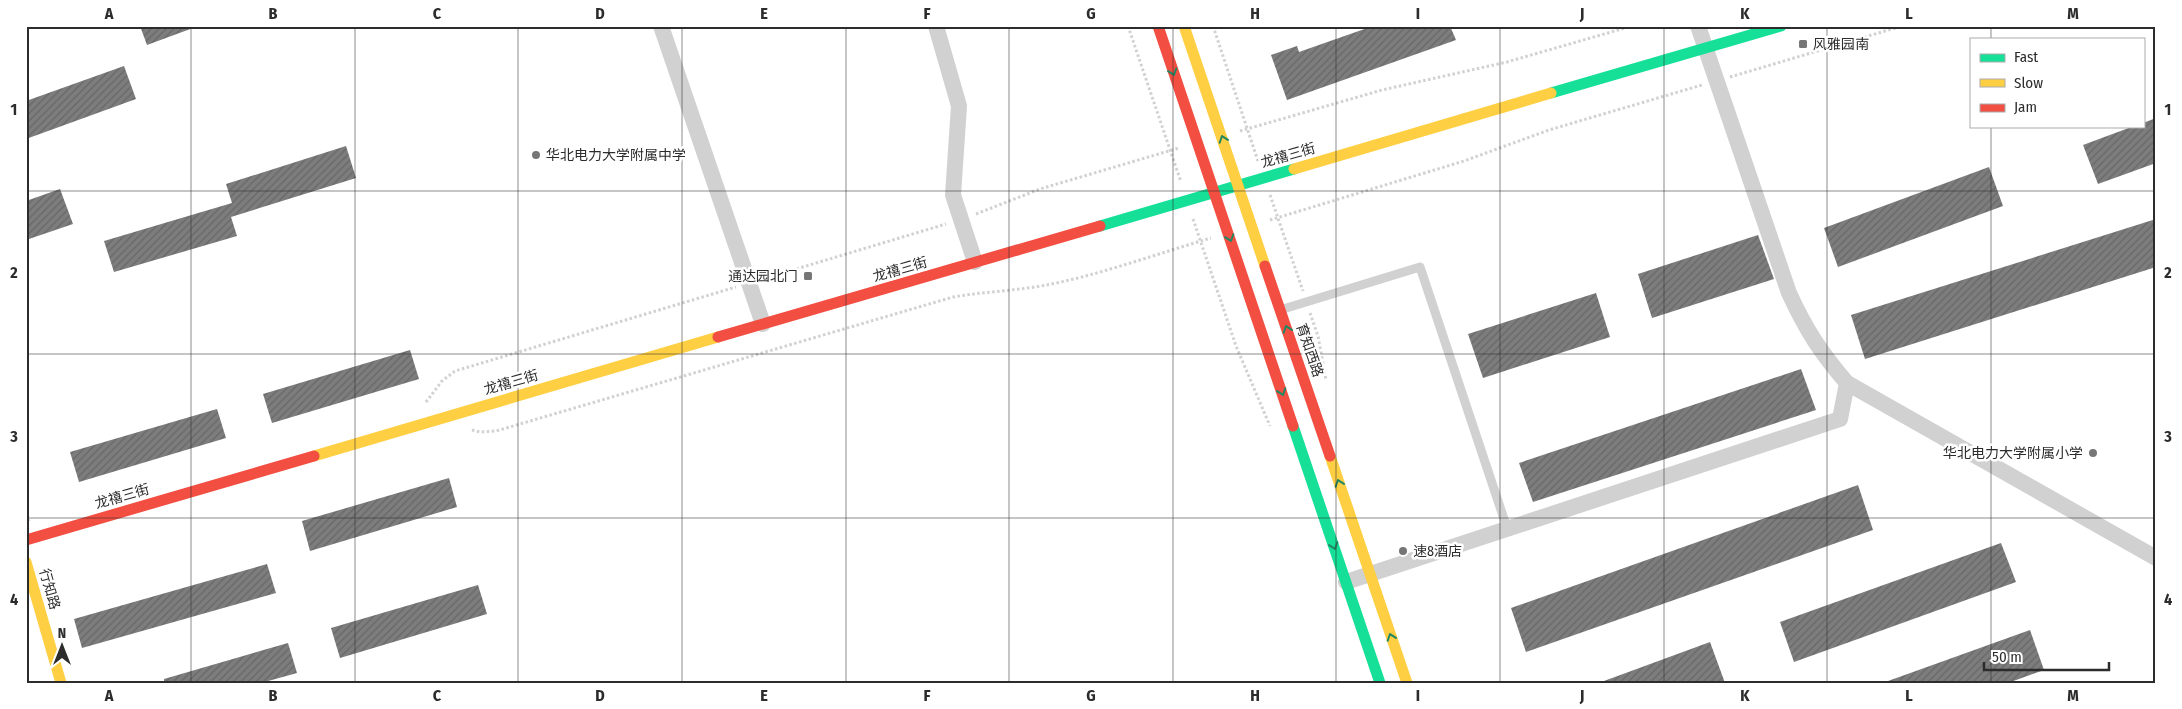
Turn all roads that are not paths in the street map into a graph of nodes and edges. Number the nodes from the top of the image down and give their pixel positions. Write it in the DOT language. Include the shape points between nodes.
graph roads {
  1 [pos="661,26"];
  2 [pos="936,26"];
  3 [pos="1158,26"];
  4 [pos="1184,26"];
  5 [pos="1698,26"];
  6 [pos="1781,26"];
  7 [pos="1706,48"];
  8 [pos="1238,185"];
  9 [pos="1214,192"];
  10 [pos="975,262"];
  11 [pos="1280,310"];
  12 [pos="763,324"];
  13 [pos="1847,382"];
  14 [pos="1507,528"];
  15 [pos="26,540"];
  16 [pos="2156,558"];
  17 [pos="26,562"];
  18 [pos="1370,574"];
  19 [pos="1346,582"];
  20 [pos="60,683"];
  21 [pos="1380,683"];
  22 [pos="1407,683"];
  1 -- 12 [label="street"];
  2 -- 10 [label="street" via="959,106 953,195"];
  3 -- 9 [label="street, one-way"];
  8 -- 4 [label="street, 育知西路, one-way"];
  5 -- 7 [label="street"];
  6 -- 7 [label="street, 龙禧三街"];
  7 -- 8 [label="street, 龙禧三街"];
  7 -- 13 [label="street" via="1790,294 1803,324 1822,354"];
  8 -- 9 [label="street, 龙禧三街"];
  8 -- 11 [label="street, 育知西路"];
  9 -- 10 [label="street, 龙禧三街"];
  9 -- 19 [label="street, one-way"];
  10 -- 12 [label="street, 龙禧三街"];
  11 -- 14 [label="lane" via="1420,267"];
  18 -- 11 [label="street, 育知西路, one-way"];
  12 -- 15 [label="street, 龙禧三街"];
  13 -- 14 [label="street" via="1840,419"];
  13 -- 16 [label="street"];
  14 -- 18 [label="street"];
  17 -- 20 [label="street, 行知路"];
  18 -- 19 [label="street"];
  22 -- 18 [label="street, 育知西路, one-way"];
  19 -- 21 [label="street"];
}
